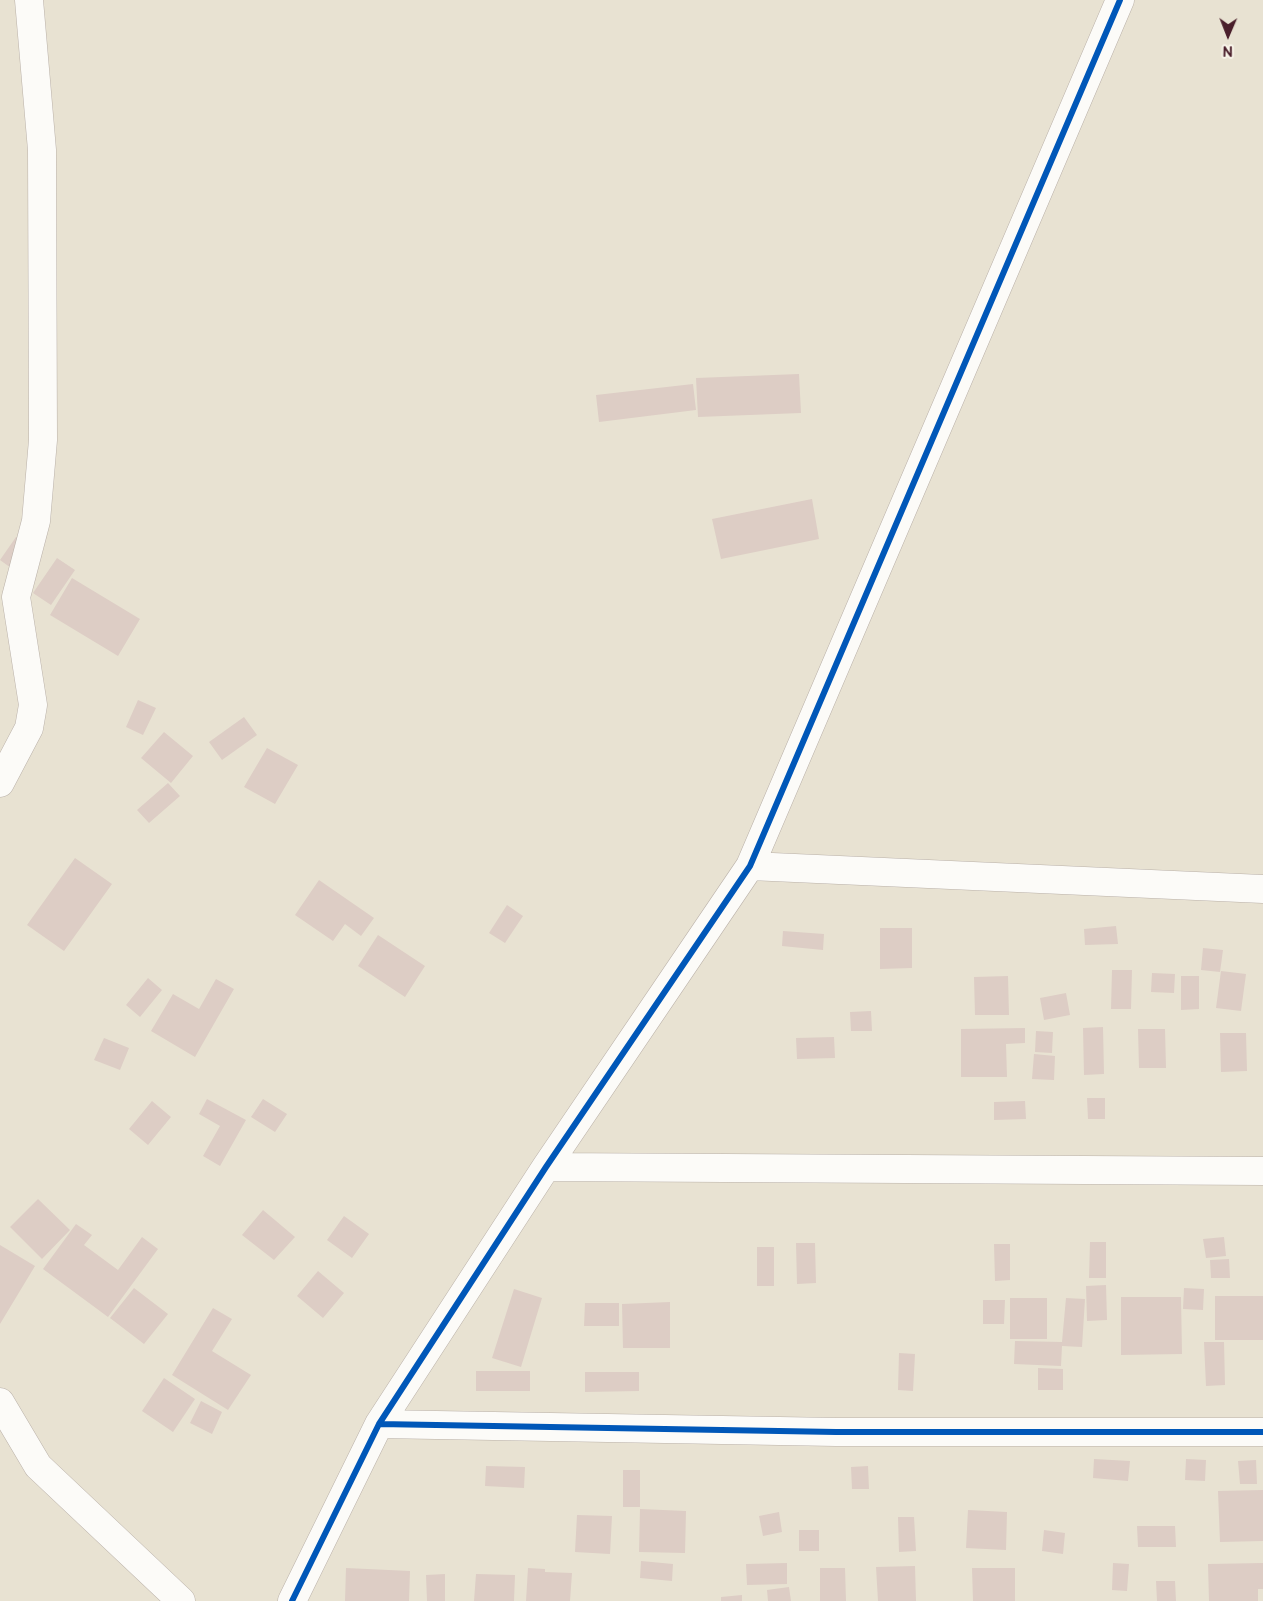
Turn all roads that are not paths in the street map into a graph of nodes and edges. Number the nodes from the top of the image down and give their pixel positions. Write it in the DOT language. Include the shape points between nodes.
graph roads {
  1 [pos="29,0"];
  2 [pos="1120,0"];
  3 [pos="0,782"];
  4 [pos="750,866"];
  5 [pos="1263,889"];
  6 [pos="546,1167"];
  7 [pos="1263,1171"];
  8 [pos="0,1402"];
  9 [pos="379,1424"];
  10 [pos="1263,1432"];
  11 [pos="181,1601"];
  12 [pos="292,1601"];
  1 -- 3 [label="street" via="42,150 44,440 36,521 16,597 32,705 30,728"];
  2 -- 4 [label="street"];
  4 -- 5 [label="street"];
  4 -- 6 [label="street"];
  6 -- 7 [label="street"];
  6 -- 9 [label="street"];
  8 -- 11 [label="street" via="38,1466"];
  9 -- 10 [label="street" via="836,1432"];
  9 -- 12 [label="street"];
}
